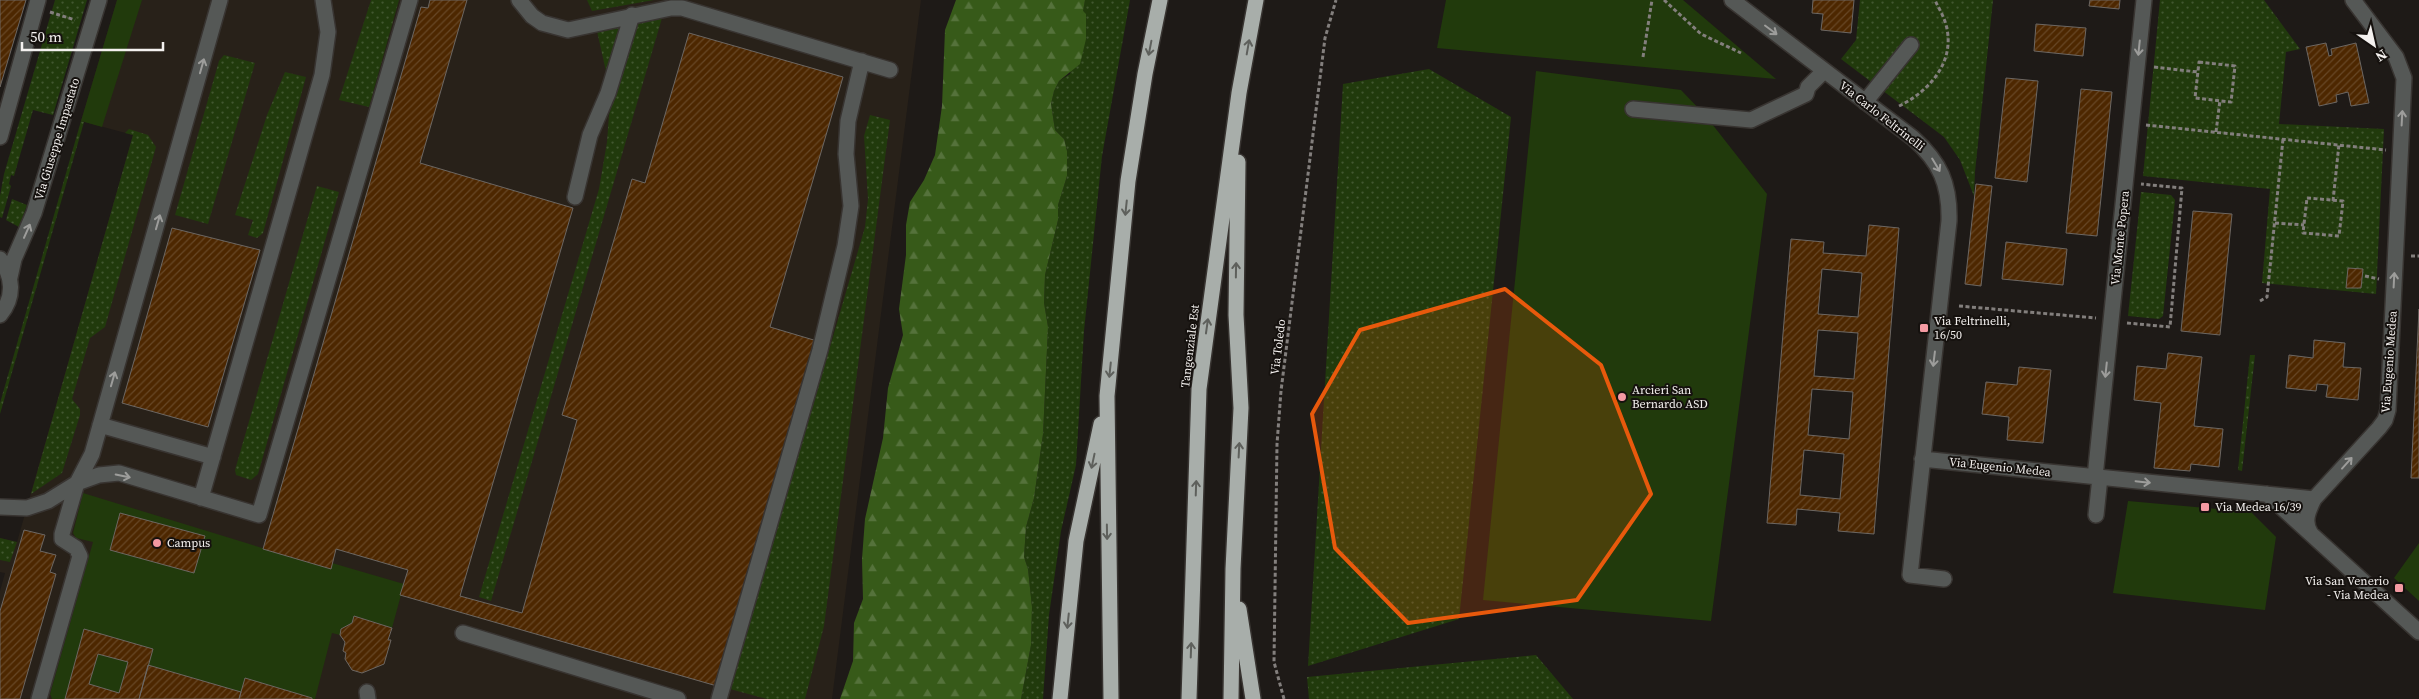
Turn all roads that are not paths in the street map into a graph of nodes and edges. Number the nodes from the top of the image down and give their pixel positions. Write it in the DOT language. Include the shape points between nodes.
graph roads {
  1 [pos="38,0"];
  2 [pos="99,0"];
  3 [pos="220,0"];
  4 [pos="323,0"];
  5 [pos="410,0"];
  6 [pos="519,0"];
  7 [pos="1160,0"];
  8 [pos="1256,0"];
  9 [pos="1732,0"];
  10 [pos="2144,0"];
  11 [pos="2353,0"];
  12 [pos="632,15"];
  13 [pos="1911,44"];
  14 [pos="862,61"];
  15 [pos="890,70"];
  16 [pos="1824,71"];
  17 [pos="1240,93"];
  18 [pos="1865,102"];
  19 [pos="1632,108"];
  20 [pos="0,137"];
  21 [pos="575,196"];
  22 [pos="0,259"];
  23 [pos="10,276"];
  24 [pos="0,315"];
  25 [pos="1107,396"];
  26 [pos="100,425"];
  27 [pos="213,457"];
  28 [pos="1922,459"];
  29 [pos="2097,477"];
  30 [pos="77,483"];
  31 [pos="2267,494"];
  32 [pos="201,498"];
  33 [pos="2314,499"];
  34 [pos="0,506"];
  35 [pos="2096,515"];
  36 [pos="2311,534"];
  37 [pos="1233,569"];
  38 [pos="1944,579"];
  39 [pos="2419,632"];
  40 [pos="464,633"];
  41 [pos="39,699"];
  42 [pos="678,699"];
  43 [pos="720,699"];
  44 [pos="1060,699"];
  45 [pos="1111,699"];
  46 [pos="1189,699"];
  47 [pos="1231,699"];
  48 [pos="1253,699"];
  1 -- 20 [label="street"];
  23 -- 2 [label="street, Via Giuseppe Impastato, one-way" via="34,213"];
  26 -- 3 [label="street, one-way"];
  4 -- 27 [label="street" via="328,32 322,75"];
  5 -- 32 [label="street" via="259,515"];
  6 -- 12 [label="street" via="532,16 558,29"];
  7 -- 25 [label="highway, one-way" via="1128,181"];
  17 -- 8 [label="highway, Tangenziale Est, one-way"];
  9 -- 16 [label="street, Via Carlo Feltrinelli, one-way"];
  10 -- 29 [label="street, Via Monte Popera, one-way"];
  33 -- 11 [label="street, Via Eugenio Medea, one-way" via="2379,428 2388,410 2404,78 2396,57"];
  12 -- 14 [label="street" via="671,8 689,10"];
  12 -- 21 [label="street" via="608,93 590,135"];
  13 -- 18 [label="street"];
  14 -- 15 [label="street"];
  14 -- 43 [label="street" via="848,121 846,154 851,206 845,246 817,360"];
  16 -- 18 [label="street, Via Carlo Feltrinelli"];
  16 -- 19 [label="street" via="1808,87 1806,94 1751,120"];
  37 -- 17 [label="highway, one-way" via="1242,408 1236,315"];
  46 -- 17 [label="highway, Tangenziale Est, one-way" via="1199,389"];
  18 -- 28 [label="street, Via Carlo Feltrinelli, one-way" via="1926,150 1938,166 1950,201"];
  22 -- 23 [label="street"];
  23 -- 24 [label="street, Via Giuseppe Impastato" via="10,295"];
  25 -- 44 [label="highway, one-way" via="1076,541"];
  25 -- 45 [label="highway, one-way"];
  26 -- 27 [label="street"];
  26 -- 30 [label="street" via="92,454"];
  27 -- 32 [label="street"];
  28 -- 29 [label="street, Via Eugenio Medea"];
  28 -- 38 [label="street, Via Carlo Feltrinelli" via="1910,575"];
  29 -- 31 [label="street, Via Eugenio Medea, one-way"];
  29 -- 35 [label="street, Via Monte Popera"];
  30 -- 32 [label="street, one-way" via="99,475 119,474"];
  30 -- 34 [label="street" via="48,501 27,508"];
  30 -- 41 [label="street" via="62,539 76,548 80,556"];
  31 -- 33 [label="street, Via Eugenio Medea"];
  31 -- 36 [label="street"];
  33 -- 36 [label="street" via="2306,523"];
  36 -- 39 [label="street"];
  37 -- 47 [label="highway"];
  37 -- 48 [label="highway"];
  40 -- 42 [label="street"];
}
